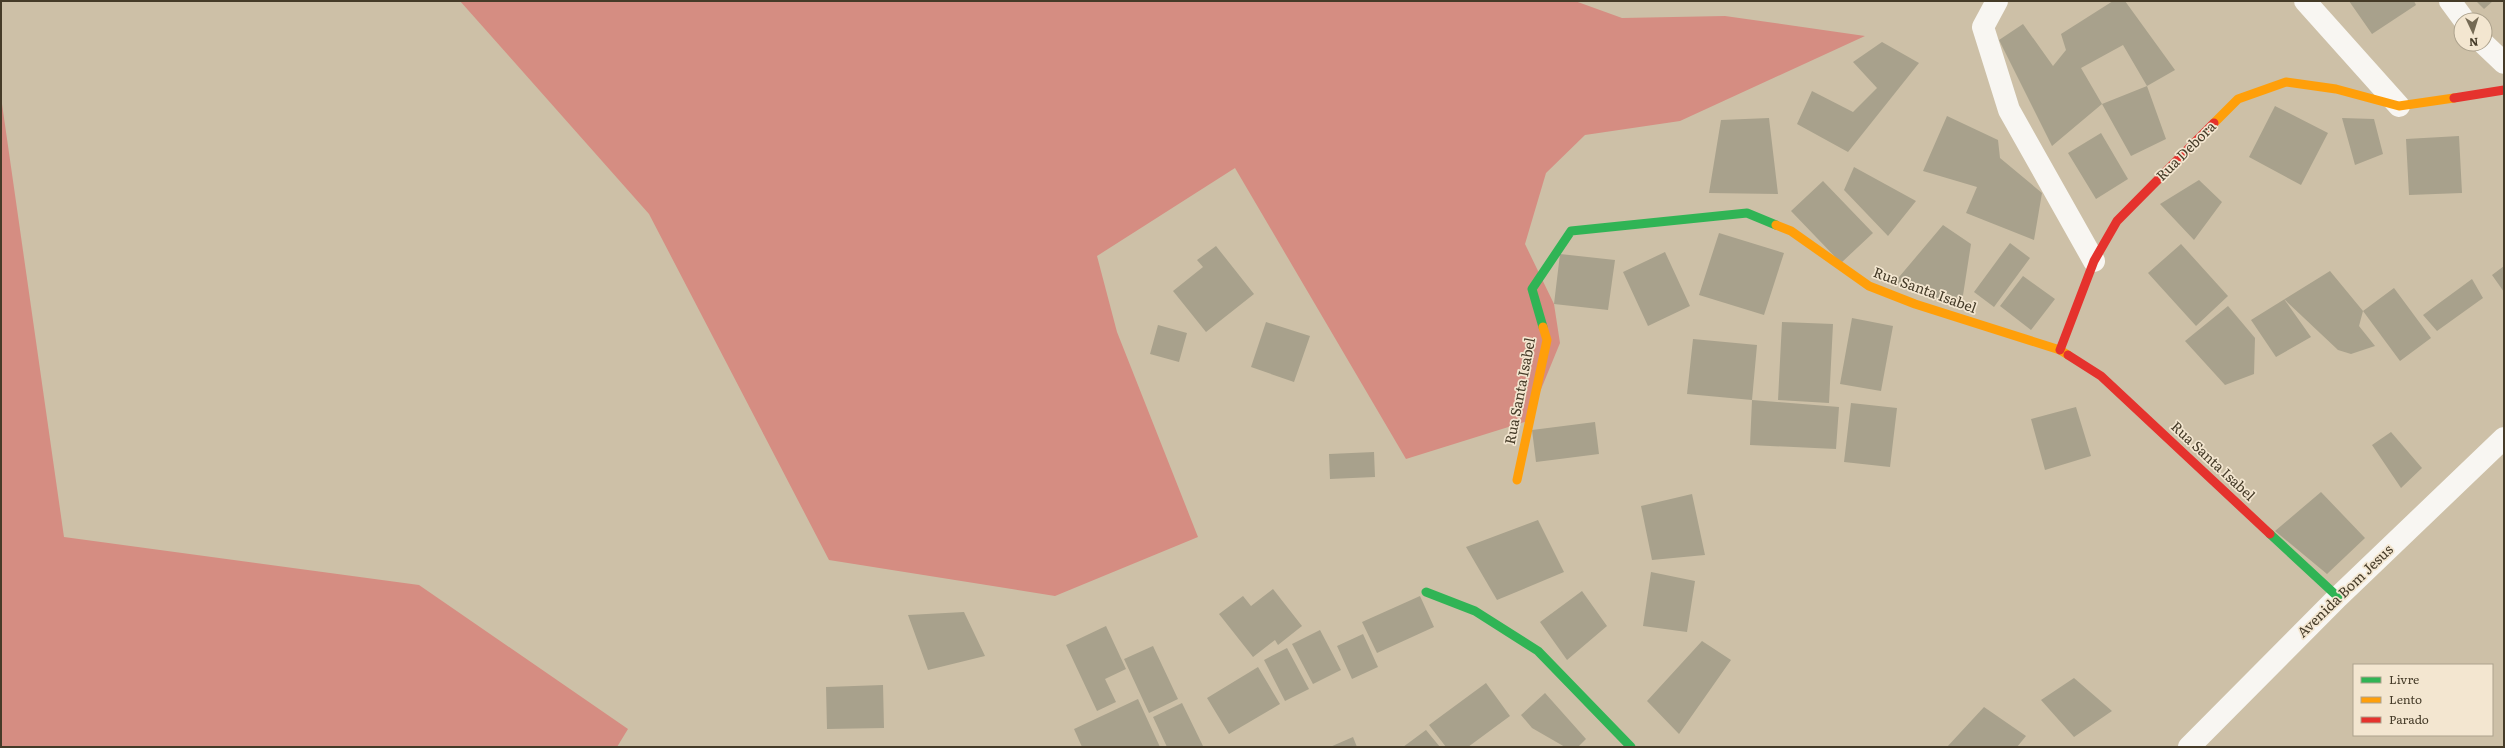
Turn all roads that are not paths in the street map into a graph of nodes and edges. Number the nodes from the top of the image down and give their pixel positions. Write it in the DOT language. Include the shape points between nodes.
graph roads {
  1 [pos="1997,1"];
  2 [pos="2305,1"];
  3 [pos="2450,1"];
  4 [pos="2458,12"];
  5 [pos="2492,52"];
  6 [pos="2504,63"];
  7 [pos="2504,90"];
  8 [pos="2399,106"];
  9 [pos="2094,261"];
  10 [pos="2060,350"];
  11 [pos="2504,438"];
  12 [pos="1517,480"];
  13 [pos="1426,592"];
  14 [pos="2338,597"];
  15 [pos="1631,747"];
  16 [pos="2189,747"];
  1 -- 9 [label="street" via="1983,27 2009,110"];
  2 -- 8 [label="street"];
  3 -- 4 [label="street"];
  5 -- 6 [label="street"];
  7 -- 8 [label="street, Rua Debora"];
  8 -- 9 [label="street, Rua Debora" via="2336,89 2286,82 2238,99 2116,220"];
  9 -- 10 [label="street, Rua Debora"];
  10 -- 12 [label="street, Rua Santa Isabel" via="1914,304 1869,286 1791,231 1747,213 1571,231 1532,289 1547,340"];
  10 -- 14 [label="street, Rua Santa Isabel" via="2101,376"];
  11 -- 14 [label="street, Avenida Bom Jesus"];
  13 -- 15 [label="street" via="1475,611 1538,651"];
  14 -- 16 [label="street, Avenida Bom Jesus"];
}
